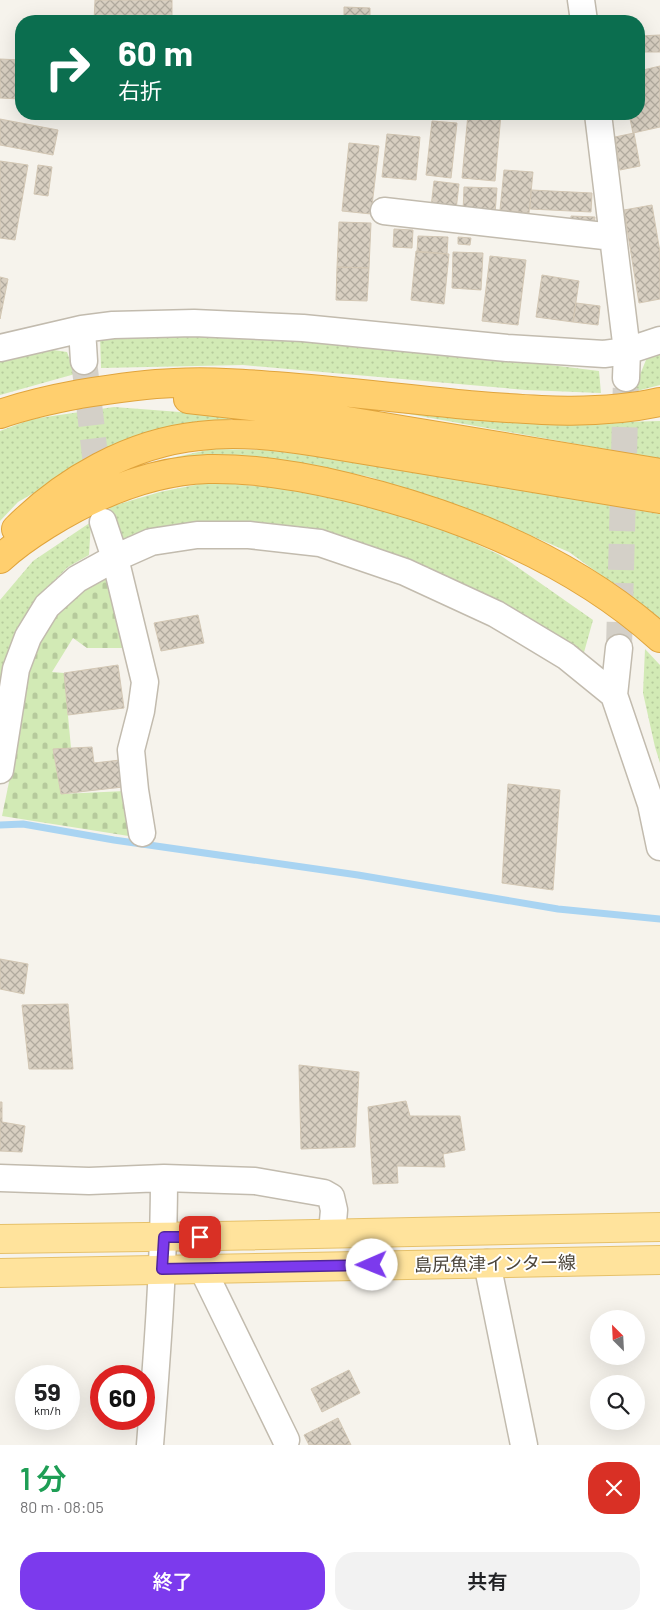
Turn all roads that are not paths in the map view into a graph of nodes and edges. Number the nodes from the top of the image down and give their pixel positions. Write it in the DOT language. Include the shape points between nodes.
graph roads {
  1 [pos="582,0"];
  2 [pos="583,15"];
  3 [pos="599,120"];
  4 [pos="384,211"];
  5 [pos="613,237"];
  6 [pos="82,329"];
  7 [pos="660,340"];
  8 [pos="0,348"];
  9 [pos="627,351"];
  10 [pos="84,361"];
  11 [pos="626,378"];
  12 [pos="51,399"];
  13 [pos="660,402"];
  14 [pos="0,414"];
  15 [pos="660,473"];
  16 [pos="660,499"];
  17 [pos="103,522"];
  18 [pos="0,546"];
  19 [pos="0,558"];
  20 [pos="115,558"];
  21 [pos="660,638"];
  22 [pos="619,648"];
  23 [pos="614,695"];
  24 [pos="0,770"];
  25 [pos="142,833"];
  26 [pos="660,847"];
  27 [pos="0,1178"];
  28 [pos="164,1178"];
  29 [pos="660,1227"];
  30 [pos="332,1233"];
  31 [pos="164,1237"];
  32 [pos="0,1239"];
  33 [pos="660,1260"];
  34 [pos="487,1263"];
  35 [pos="202,1268"];
  36 [pos="162,1269"];
  37 [pos="0,1273"];
  38 [pos="286,1440"];
  39 [pos="150,1445"];
  40 [pos="524,1445"];
  1 -- 2 [label="street"];
  3 -- 5 [label="street"];
  4 -- 5 [label="street"];
  5 -- 9 [label="street"];
  6 -- 8 [label="street"];
  6 -- 9 [label="street" via="113,325 204,324 303,328 585,353"];
  6 -- 10 [label="street"];
  7 -- 9 [label="street"];
  9 -- 11 [label="street"];
  12 -- 13 [label="highway" via="135,386 217,383 549,410 597,410"];
  12 -- 14 [label="highway"];
  12 -- 15 [label="highway" via="132,396 219,401"];
  16 -- 18 [label="highway" via="316,442 233,434 198,436 124,455 91,471 60,490"];
  17 -- 20 [label="street"];
  19 -- 21 [label="highway" via="64,514 96,497 136,482 206,469 282,473 418,506 518,546 607,597"];
  20 -- 23 [label="street" via="151,542 197,535 249,535 320,543 405,572 496,614 566,656"];
  20 -- 24 [label="street" via="78,579 46,606 28,637 16,669"];
  20 -- 25 [label="street" via="145,682 131,750"];
  22 -- 23 [label="street"];
  23 -- 26 [label="street" via="651,804"];
  27 -- 28 [label="street" via="89,1181"];
  28 -- 30 [label="street" via="255,1181 324,1193 331,1197 334,1210"];
  28 -- 31 [label="street"];
  29 -- 30 [label="main road, 島尻魚津インター線"];
  30 -- 31 [label="main road, 島尻魚津インター線"];
  31 -- 32 [label="main road, 島尻魚津インター線"];
  31 -- 36 [label="street"];
  33 -- 34 [label="main road, 島尻魚津インター線"];
  34 -- 35 [label="main road, 島尻魚津インター線"];
  34 -- 40 [label="street"];
  35 -- 36 [label="main road, 島尻魚津インター線"];
  35 -- 38 [label="street"];
  36 -- 37 [label="main road, 島尻魚津インター線"];
  36 -- 39 [label="street"];
}
